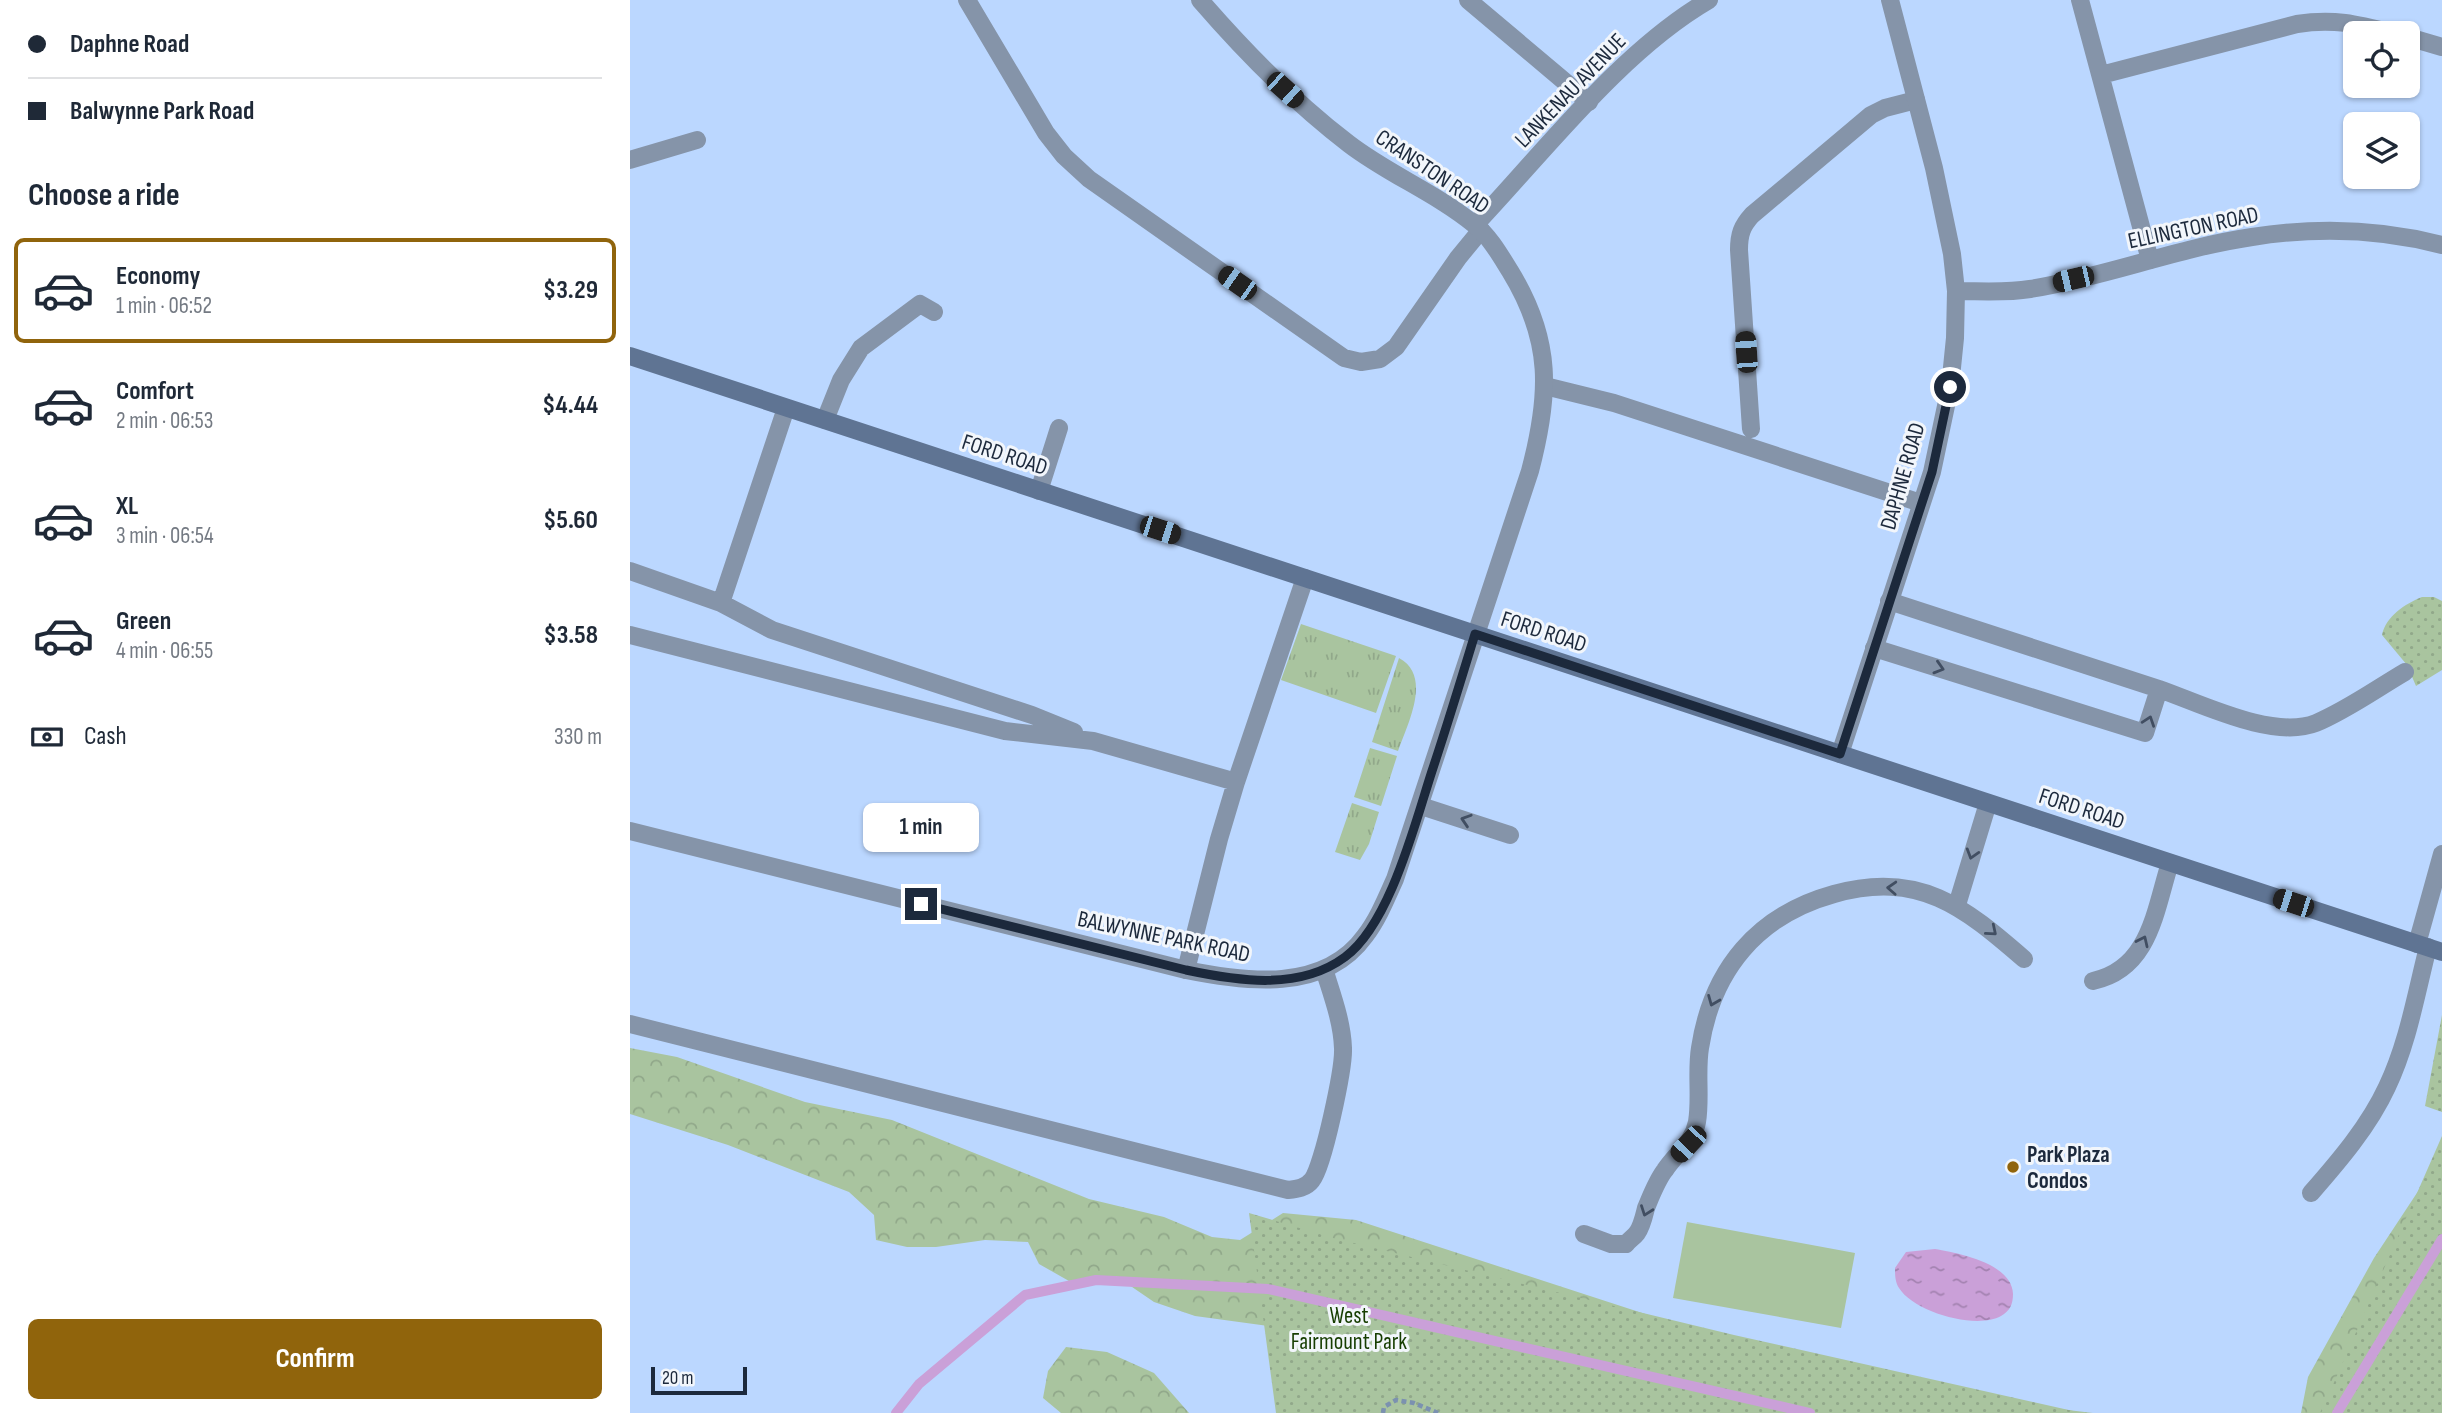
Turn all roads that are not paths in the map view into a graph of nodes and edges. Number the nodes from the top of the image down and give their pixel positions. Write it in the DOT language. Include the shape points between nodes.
graph roads {
  1 [pos="967,0"];
  2 [pos="1200,0"];
  3 [pos="1468,0"];
  4 [pos="1709,0"];
  5 [pos="1890,0"];
  6 [pos="2080,0"];
  7 [pos="2343,22"];
  8 [pos="2420,41"];
  9 [pos="2442,47"];
  10 [pos="2101,75"];
  11 [pos="1916,100"];
  12 [pos="1589,102"];
  13 [pos="697,140"];
  14 [pos="630,160"];
  15 [pos="1478,228"];
  16 [pos="2442,245"];
  17 [pos="2150,260"];
  18 [pos="1956,291"];
  19 [pos="933,312"];
  20 [pos="630,356"];
  21 [pos="1545,386"];
  22 [pos="786,408"];
  23 [pos="825,420"];
  24 [pos="1059,428"];
  25 [pos="1751,429"];
  26 [pos="1039,491"];
  27 [pos="1921,503"];
  28 [pos="630,571"];
  29 [pos="1305,578"];
  30 [pos="1889,601"];
  31 [pos="721,603"];
  32 [pos="1475,634"];
  33 [pos="630,635"];
  34 [pos="1874,648"];
  35 [pos="2405,672"];
  36 [pos="2160,690"];
  37 [pos="1093,741"];
  38 [pos="1840,754"];
  39 [pos="1236,782"];
  40 [pos="1988,803"];
  41 [pos="1421,806"];
  42 [pos="630,831"];
  43 [pos="1510,835"];
  44 [pos="2442,854"];
  45 [pos="2170,863"];
  46 [pos="1957,905"];
  47 [pos="2429,948"];
  48 [pos="2024,959"];
  49 [pos="1324,969"];
  50 [pos="1186,970"];
  51 [pos="2093,981"];
  52 [pos="630,1024"];
  53 [pos="2311,1193"];
  54 [pos="1584,1234"];
  1 -- 15 [label="street, LANKENAU AVENUE" via="1046,133 1088,179 1344,358 1361,362 1380,359 1396,347"];
  2 -- 15 [label="street, CRANSTON ROAD" via="1269,76 1316,118 1351,146"];
  3 -- 12 [label="street"];
  4 -- 12 [label="street, LANKENAU AVENUE" via="1660,34"];
  5 -- 11 [label="street, DAPHNE ROAD"];
  6 -- 10 [label="street"];
  7 -- 10 [label="street" via="2297,24"];
  8 -- 9 [label="street"];
  10 -- 17 [label="street"];
  11 -- 18 [label="street, DAPHNE ROAD" via="1944,214"];
  11 -- 25 [label="street" via="1871,114 1744,225 1738,250"];
  12 -- 15 [label="street, LANKENAU AVENUE"];
  13 -- 14 [label="street"];
  15 -- 21 [label="street, CRANSTON ROAD" via="1498,252 1528,305 1543,359"];
  16 -- 17 [label="street, ELLINGTON ROAD" via="2389,235 2297,231"];
  17 -- 18 [label="street, ELLINGTON ROAD" via="2032,289"];
  18 -- 27 [label="street, DAPHNE ROAD" via="1950,387"];
  19 -- 23 [label="street" via="920,304 861,348 841,380"];
  20 -- 22 [label="main road, FORD ROAD"];
  21 -- 27 [label="street" via="1614,403"];
  21 -- 32 [label="street, CRANSTON ROAD" via="1530,471"];
  22 -- 23 [label="main road, FORD ROAD"];
  22 -- 31 [label="street"];
  23 -- 26 [label="main road, FORD ROAD"];
  24 -- 26 [label="street"];
  26 -- 29 [label="main road, FORD ROAD"];
  27 -- 30 [label="street, DAPHNE ROAD"];
  28 -- 31 [label="street"];
  29 -- 32 [label="main road, FORD ROAD"];
  29 -- 39 [label="street"];
  30 -- 34 [label="street, DAPHNE ROAD"];
  30 -- 36 [label="street"];
  31 -- 37 [label="street" via="772,630 1032,715"];
  32 -- 38 [label="main road, FORD ROAD"];
  32 -- 41 [label="street, BALWYNNE PARK ROAD"];
  33 -- 37 [label="street" via="1005,732"];
  34 -- 36 [label="street, one-way" via="2145,733"];
  34 -- 38 [label="street, DAPHNE ROAD"];
  35 -- 36 [label="street" via="2315,723 2292,728 2267,727"];
  37 -- 39 [label="street"];
  38 -- 40 [label="main road, FORD ROAD"];
  39 -- 50 [label="street"];
  40 -- 45 [label="main road, FORD ROAD"];
  40 -- 46 [label="street, one-way"];
  43 -- 41 [label="street, one-way"];
  41 -- 49 [label="street, BALWYNNE PARK ROAD" via="1378,917 1346,956"];
  42 -- 50 [label="street, BALWYNNE PARK ROAD"];
  44 -- 47 [label="street"];
  45 -- 47 [label="main road, FORD ROAD"];
  51 -- 45 [label="street, one-way" via="2108,978 2131,963 2145,942"];
  46 -- 48 [label="street, one-way"];
  46 -- 54 [label="street, one-way" via="1913,890 1849,890 1808,901 1769,923 1744,946 1723,977 1708,1012 1699,1049 1697,1123 1688,1144 1664,1170 1638,1231 1626,1244"];
  47 -- 53 [label="street" via="2386,1089 2338,1162"];
  49 -- 50 [label="street, BALWYNNE PARK ROAD" via="1268,981"];
  49 -- 52 [label="street" via="1340,1023 1342,1070 1320,1164 1312,1180 1288,1191"];
}
